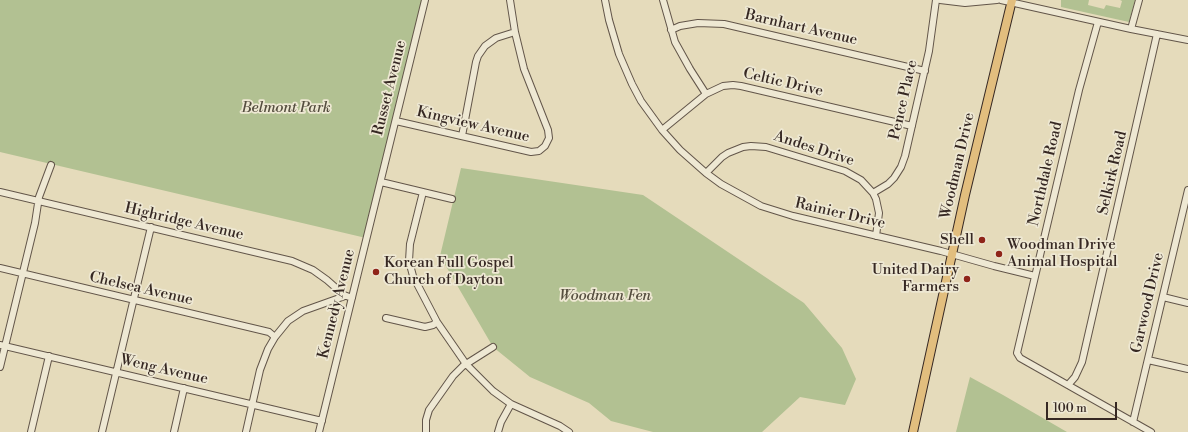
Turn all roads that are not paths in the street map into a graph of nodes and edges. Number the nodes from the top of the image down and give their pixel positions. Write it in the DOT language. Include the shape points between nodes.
graph roads {
  1 [pos="425,0"];
  2 [pos="510,0"];
  3 [pos="605,0"];
  4 [pos="663,0"];
  5 [pos="936,0"];
  6 [pos="940,0"];
  7 [pos="997,0"];
  8 [pos="1001,0"];
  9 [pos="1139,0"];
  10 [pos="1011,1"];
  11 [pos="1098,22"];
  12 [pos="1131,29"];
  13 [pos="671,30"];
  14 [pos="515,32"];
  15 [pos="1158,34"];
  16 [pos="1188,40"];
  17 [pos="925,71"];
  18 [pos="706,94"];
  19 [pos="396,121"];
  20 [pos="912,126"];
  21 [pos="662,130"];
  22 [pos="462,136"];
  23 [pos="51,164"];
  24 [pos="706,173"];
  25 [pos="381,182"];
  26 [pos="1188,190"];
  27 [pos="0,192"];
  28 [pos="423,192"];
  29 [pos="873,193"];
  30 [pos="452,199"];
  31 [pos="38,201"];
  32 [pos="151,228"];
  33 [pos="876,236"];
  34 [pos="952,255"];
  35 [pos="0,268"];
  36 [pos="23,274"];
  37 [pos="1035,276"];
  38 [pos="345,296"];
  39 [pos="1163,297"];
  40 [pos="352,298"];
  41 [pos="133,300"];
  42 [pos="1188,303"];
  43 [pos="386,318"];
  44 [pos="437,322"];
  45 [pos="275,337"];
  46 [pos="2,346"];
  47 [pos="493,347"];
  48 [pos="49,356"];
  49 [pos="1148,360"];
  50 [pos="466,364"];
  51 [pos="0,366"];
  52 [pos="1188,369"];
  53 [pos="116,373"];
  54 [pos="1068,385"];
  55 [pos="184,388"];
  56 [pos="252,404"];
  57 [pos="511,404"];
  58 [pos="322,421"];
  59 [pos="1133,422"];
  60 [pos="32,432"];
  61 [pos="102,432"];
  62 [pos="174,432"];
  63 [pos="246,432"];
  64 [pos="319,432"];
  65 [pos="426,432"];
  66 [pos="498,432"];
  67 [pos="569,432"];
  68 [pos="912,432"];
  69 [pos="1151,432"];
  1 -- 19 [label="street, Russet Avenue"];
  2 -- 14 [label="street"];
  3 -- 21 [label="street, Rainier Drive" via="613,37 625,69 642,101"];
  4 -- 13 [label="street"];
  5 -- 17 [label="street, Pence Place"];
  6 -- 7 [label="street" via="965,3"];
  8 -- 10 [label="street"];
  9 -- 12 [label="street"];
  10 -- 11 [label="street"];
  10 -- 34 [label="main road, Woodman Drive"];
  11 -- 12 [label="street"];
  11 -- 37 [label="street, Northdale Road" via="1079,90"];
  12 -- 15 [label="street"];
  13 -- 17 [label="street, Barnhart Avenue" via="698,23 724,24"];
  13 -- 18 [label="street" via="687,64"];
  14 -- 22 [label="street" via="490,41 481,50 476,62"];
  14 -- 22 [label="street, Kingview Avenue" via="524,69 549,138 543,148 531,152"];
  15 -- 16 [label="street"];
  15 -- 54 [label="street, Selkirk Road" via="1082,362"];
  17 -- 20 [label="street, Pence Place"];
  18 -- 20 [label="street, Celtic Drive" via="723,86 740,86"];
  18 -- 21 [label="street, Celtic Drive"];
  19 -- 22 [label="street, Kingview Avenue"];
  19 -- 25 [label="street, Russet Avenue"];
  20 -- 29 [label="street, Pence Place" via="899,170 888,184"];
  21 -- 24 [label="street, Rainier Drive"];
  23 -- 31 [label="street"];
  24 -- 29 [label="street, Andes Drive" via="728,153 743,147 759,146 845,171 861,180"];
  24 -- 33 [label="street, Rainier Drive" via="732,192 755,204"];
  25 -- 28 [label="street"];
  25 -- 40 [label="street, Kennedy Avenue"];
  26 -- 39 [label="street, Garwood Drive"];
  27 -- 31 [label="street, Highridge Avenue"];
  28 -- 30 [label="street"];
  28 -- 44 [label="street" via="410,244 409,261"];
  29 -- 33 [label="street, Andes Drive" via="879,213"];
  31 -- 32 [label="street, Highridge Avenue"];
  31 -- 36 [label="street"];
  32 -- 38 [label="street, Highridge Avenue" via="302,264 322,276"];
  32 -- 41 [label="street"];
  33 -- 34 [label="street, Rainier Drive"];
  34 -- 37 [label="street, Rainier Drive"];
  34 -- 68 [label="main road, Woodman Drive"];
  35 -- 36 [label="street, Chelsea Avenue"];
  36 -- 41 [label="street, Chelsea Avenue"];
  36 -- 46 [label="street"];
  37 -- 54 [label="street, Northdale Road" via="1017,353 1018,356"];
  38 -- 40 [label="street, Highridge Avenue"];
  38 -- 45 [label="street" via="303,311 288,321"];
  39 -- 42 [label="street"];
  39 -- 49 [label="street, Garwood Drive"];
  40 -- 58 [label="street, Kennedy Avenue"];
  41 -- 45 [label="street, Chelsea Avenue" via="269,332"];
  41 -- 53 [label="street"];
  43 -- 44 [label="street" via="425,327"];
  44 -- 50 [label="street"];
  45 -- 56 [label="street" via="264,359"];
  46 -- 48 [label="street, Weng Avenue"];
  46 -- 51 [label="street"];
  47 -- 50 [label="street"];
  48 -- 53 [label="street, Weng Avenue"];
  48 -- 60 [label="street"];
  49 -- 52 [label="street"];
  49 -- 59 [label="street, Garwood Drive"];
  50 -- 57 [label="street"];
  50 -- 65 [label="street" via="453,376 429,410"];
  53 -- 55 [label="street, Weng Avenue"];
  53 -- 61 [label="street"];
  54 -- 59 [label="street"];
  55 -- 56 [label="street, Weng Avenue"];
  55 -- 62 [label="street"];
  56 -- 58 [label="street, Weng Avenue"];
  56 -- 63 [label="street"];
  57 -- 66 [label="street"];
  57 -- 67 [label="street"];
  58 -- 64 [label="street, Kennedy Avenue"];
  59 -- 69 [label="street"];
}
